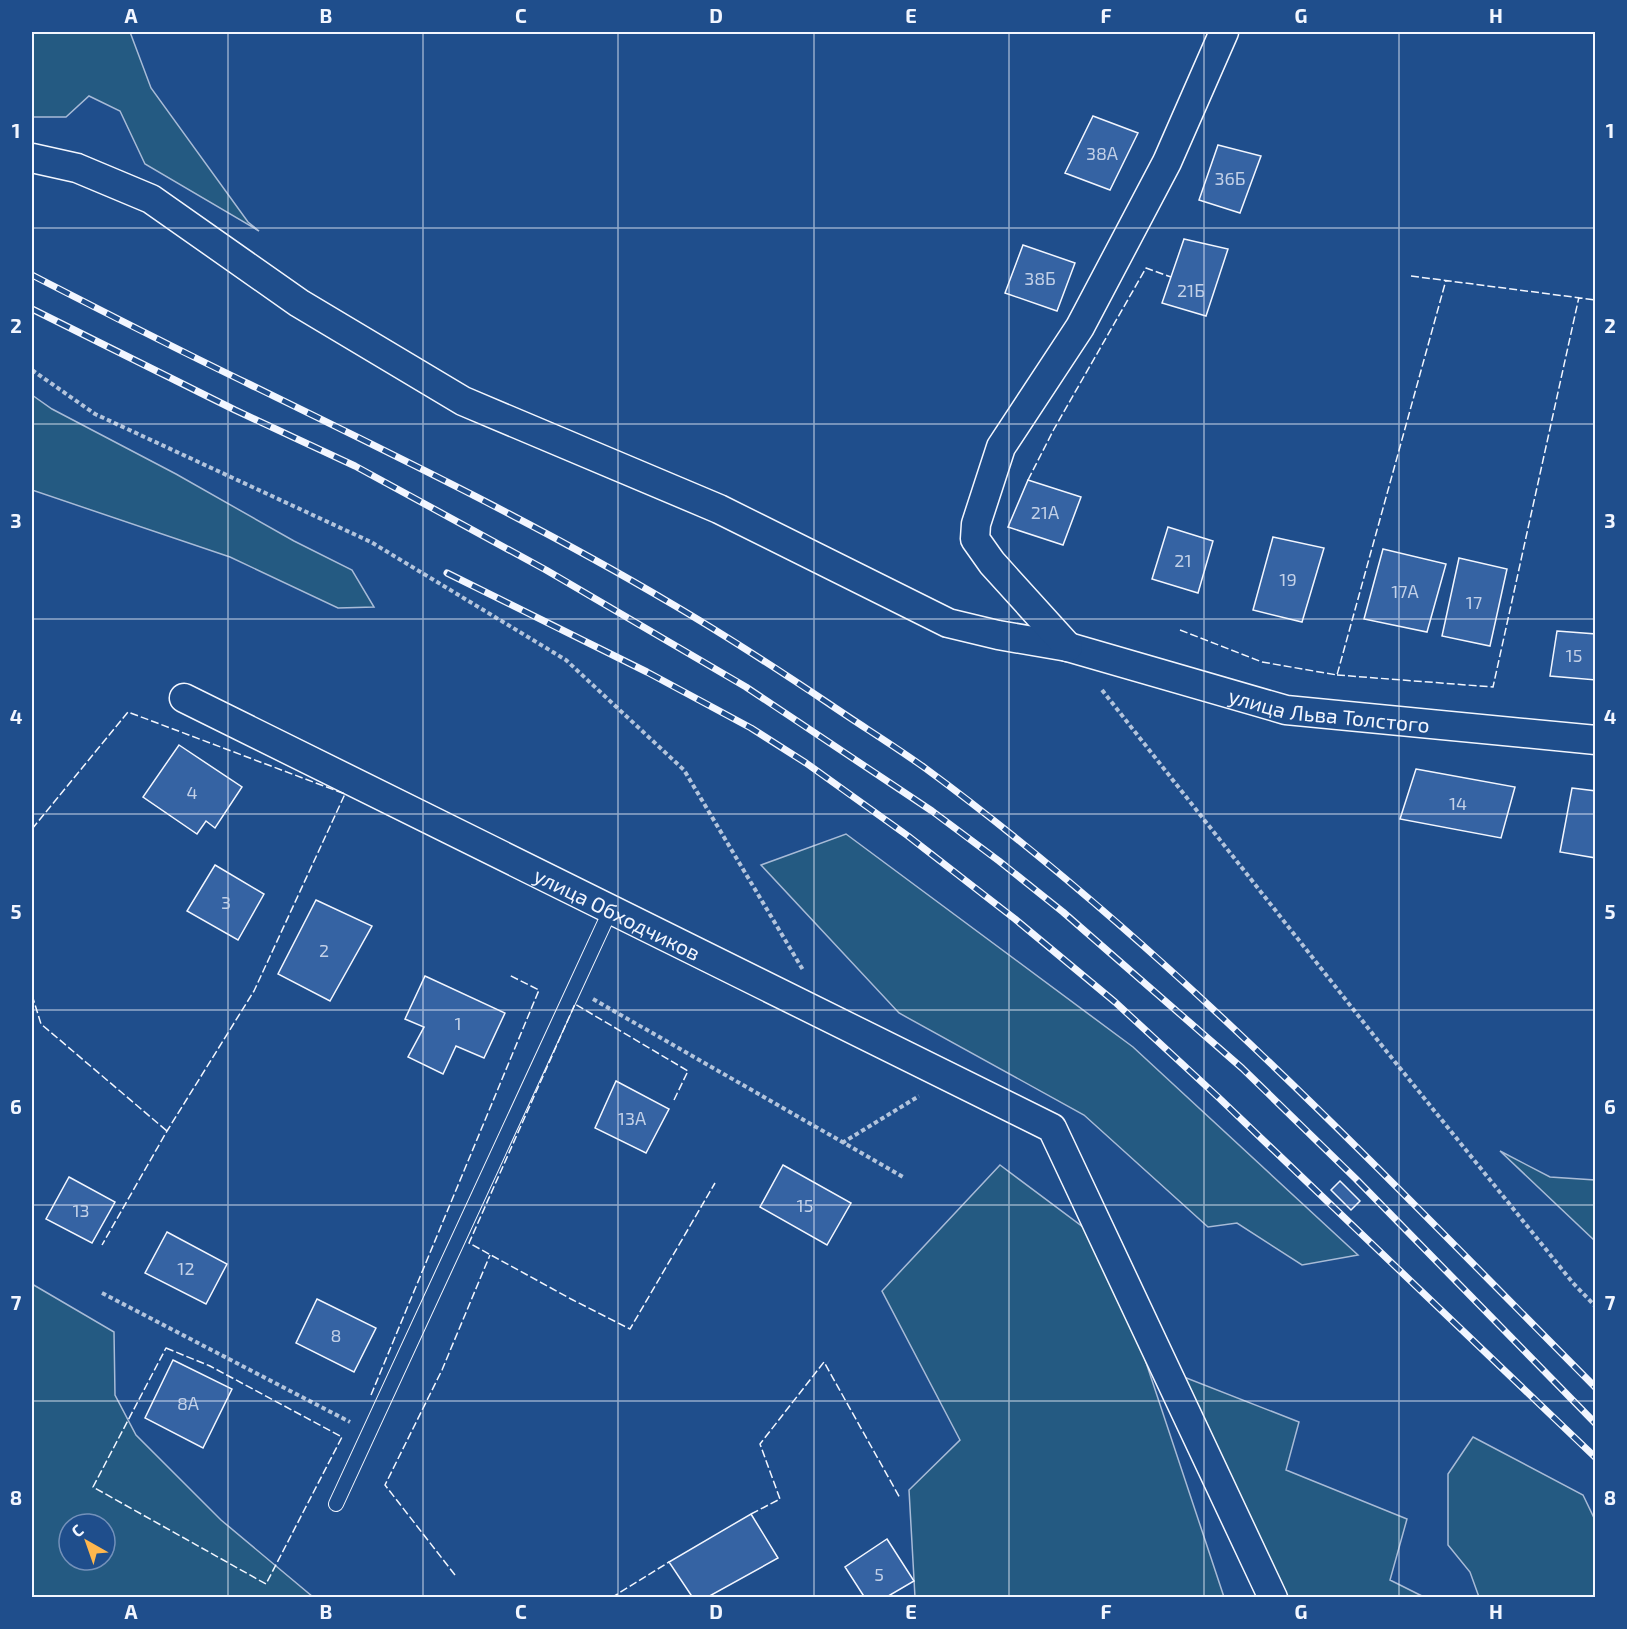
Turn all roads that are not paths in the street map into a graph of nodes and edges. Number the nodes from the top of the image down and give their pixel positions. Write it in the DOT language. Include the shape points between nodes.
graph roads {
  1 [pos="1224,32"];
  2 [pos="32,158"];
  3 [pos="1068,647"];
  4 [pos="184,698"];
  5 [pos="1596,740"];
  6 [pos="611,909"];
  7 [pos="336,1504"];
  8 [pos="1273,1598"];
  1 -- 3 [label="street" via="1167,162 1080,327 1001,447 976,524 975,539 992,563"];
  2 -- 3 [label="street, улица Льва Толстого" via="77,168 151,199 299,303 463,401 719,509 948,623"];
  3 -- 5 [label="street, улица Льва Толстого" via="1286,710"];
  4 -- 6 [label="street, улица Обходчиков"];
  6 -- 7 [label="lane"];
  6 -- 8 [label="street, улица Обходчиков" via="1052,1128"];
}
